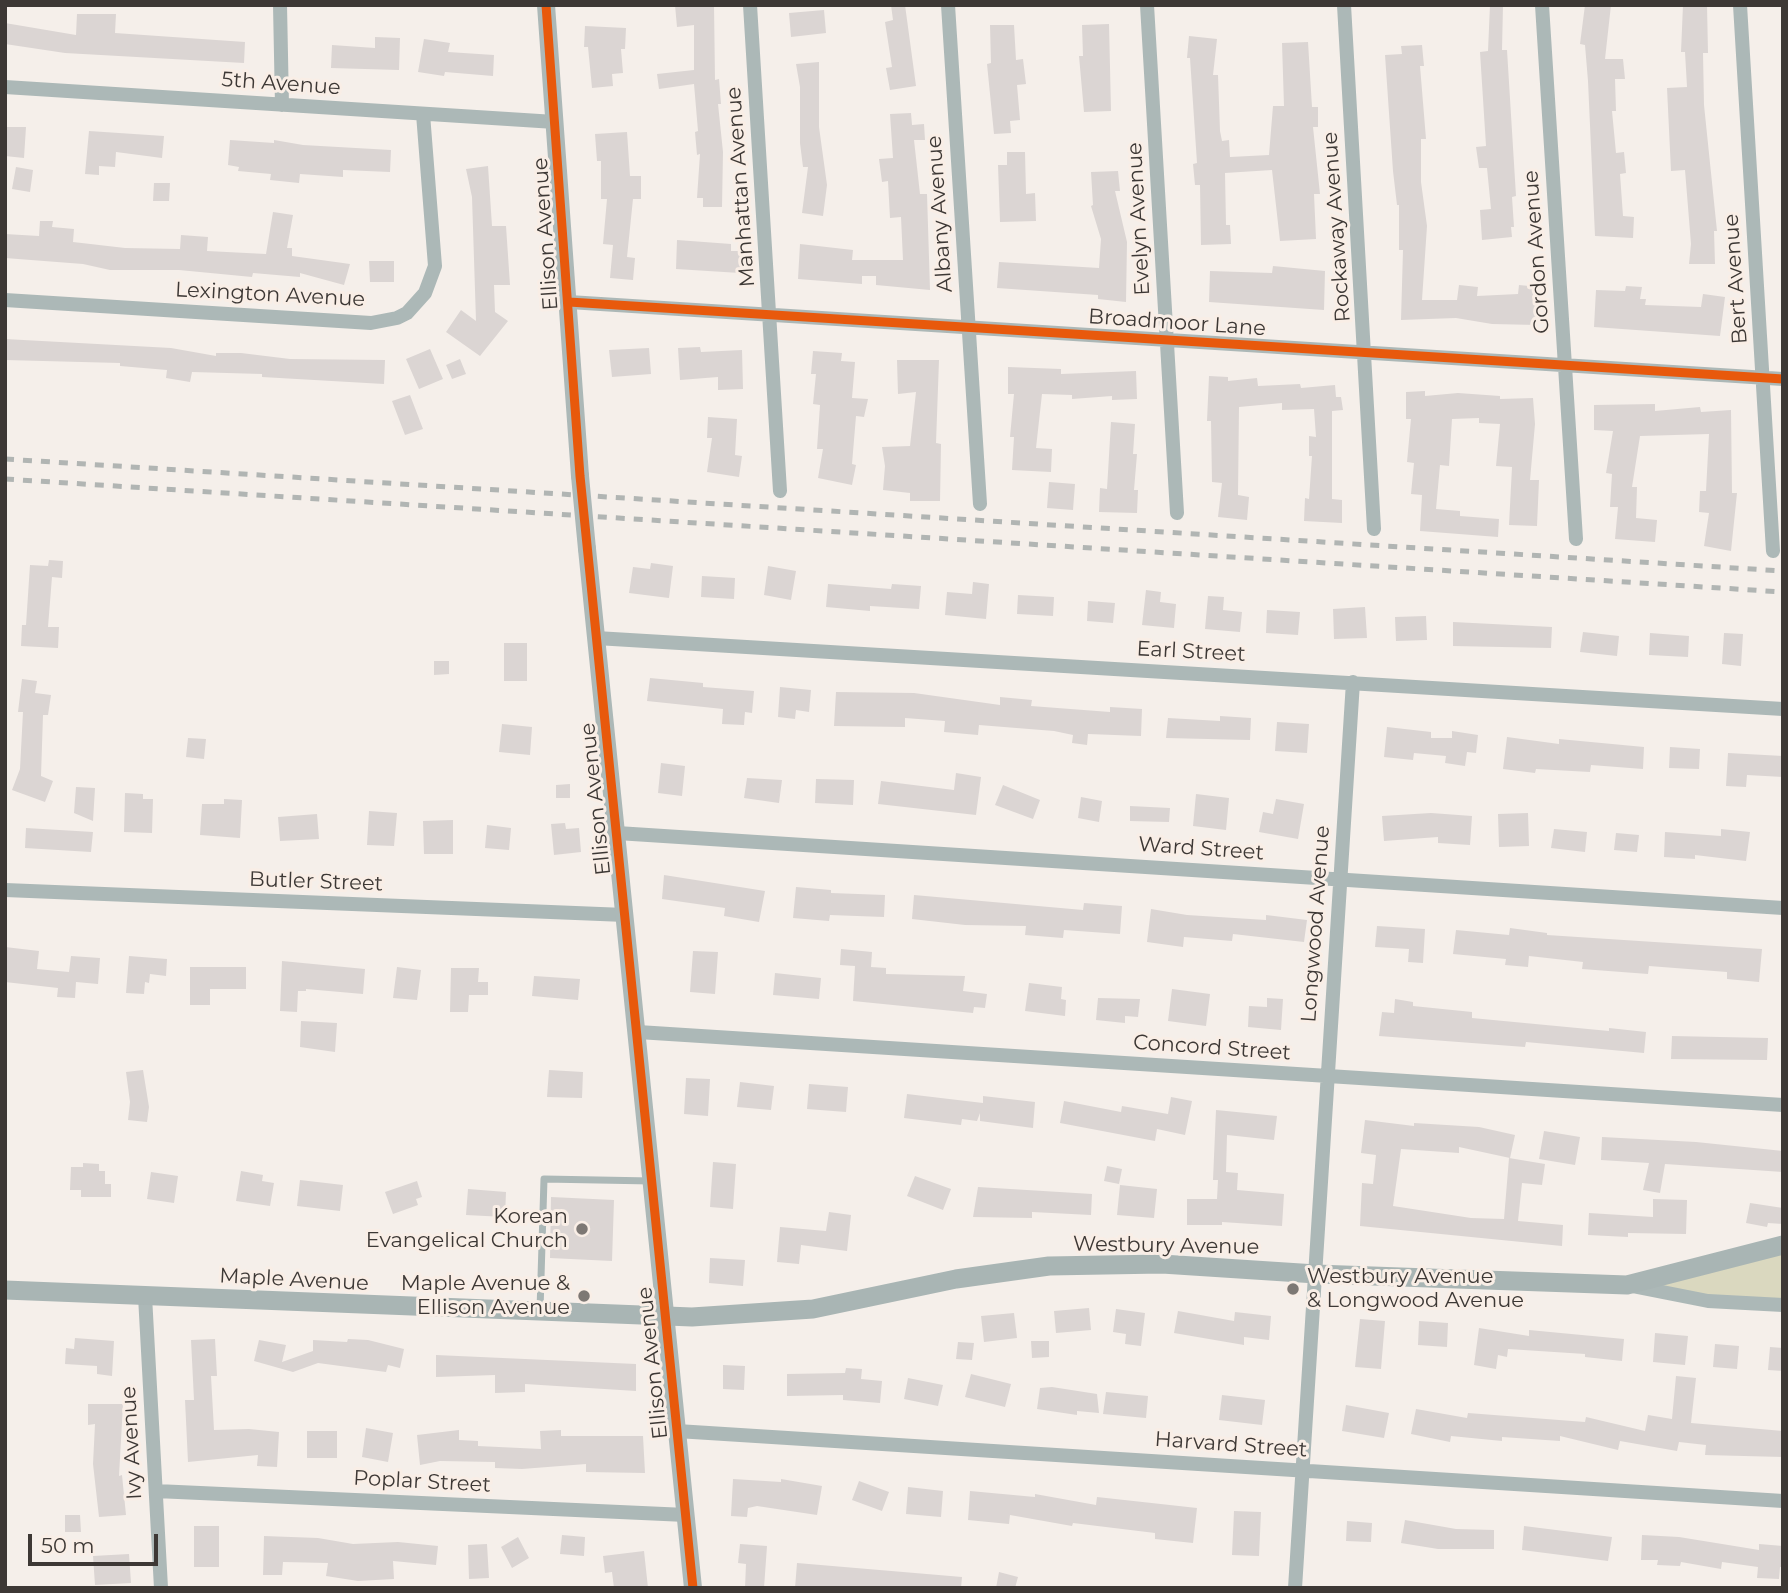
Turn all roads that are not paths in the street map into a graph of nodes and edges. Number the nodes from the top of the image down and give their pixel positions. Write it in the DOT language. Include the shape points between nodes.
graph roads {
  1 [pos="280,5"];
  2 [pos="546,5"];
  3 [pos="750,5"];
  4 [pos="948,5"];
  5 [pos="1147,5"];
  6 [pos="1344,5"];
  7 [pos="1542,5"];
  8 [pos="1740,5"];
  9 [pos="5,86"];
  10 [pos="282,105"];
  11 [pos="423,114"];
  12 [pos="555,122"];
  13 [pos="5,300"];
  14 [pos="569,302"];
  15 [pos="770,315"];
  16 [pos="968,328"];
  17 [pos="1167,340"];
  18 [pos="1366,352"];
  19 [pos="1565,365"];
  20 [pos="1764,377"];
  21 [pos="1783,379"];
  22 [pos="780,491"];
  23 [pos="980,504"];
  24 [pos="1177,513"];
  25 [pos="1374,529"];
  26 [pos="1576,539"];
  27 [pos="1773,551"];
  28 [pos="596,638"];
  29 [pos="1353,682"];
  30 [pos="1783,709"];
  31 [pos="617,833"];
  32 [pos="1340,879"];
  33 [pos="5,890"];
  34 [pos="1783,908"];
  35 [pos="625,915"];
  36 [pos="638,1032"];
  37 [pos="1328,1076"];
  38 [pos="1783,1105"];
  39 [pos="652,1181"];
  40 [pos="1783,1245"];
  41 [pos="1316,1273"];
  42 [pos="1627,1285"];
  43 [pos="5,1290"];
  44 [pos="145,1296"];
  45 [pos="1783,1306"];
  46 [pos="540,1310"];
  47 [pos="665,1314"];
  48 [pos="677,1431"];
  49 [pos="1303,1470"];
  50 [pos="156,1492"];
  51 [pos="1783,1501"];
  52 [pos="686,1515"];
  53 [pos="161,1588"];
  54 [pos="693,1588"];
  55 [pos="1295,1588"];
  1 -- 10 [label="street"];
  2 -- 12 [label="street, Ellison Avenue"];
  3 -- 15 [label="street, Manhattan Avenue"];
  4 -- 16 [label="street, Albany Avenue"];
  5 -- 17 [label="street, Evelyn Avenue"];
  6 -- 18 [label="street, Rockaway Avenue"];
  7 -- 19 [label="street, Gordon Avenue"];
  8 -- 20 [label="street, Bert Avenue"];
  9 -- 10 [label="street, 5th Avenue"];
  10 -- 11 [label="street, 5th Avenue"];
  11 -- 12 [label="street, 5th Avenue"];
  11 -- 13 [label="street, Lexington Avenue" via="435,266 425,293 397,318 372,323"];
  12 -- 14 [label="street, Ellison Avenue"];
  14 -- 15 [label="street, Broadmoor Lane"];
  14 -- 28 [label="street, Ellison Avenue, bridge"];
  15 -- 16 [label="street, Broadmoor Lane"];
  15 -- 22 [label="street, Manhattan Avenue"];
  16 -- 17 [label="street, Broadmoor Lane"];
  16 -- 23 [label="street, Albany Avenue"];
  17 -- 18 [label="street, Broadmoor Lane"];
  17 -- 24 [label="street, Evelyn Avenue"];
  18 -- 19 [label="street, Broadmoor Lane"];
  18 -- 25 [label="street, Rockaway Avenue"];
  19 -- 20 [label="street, Broadmoor Lane"];
  19 -- 26 [label="street, Gordon Avenue"];
  20 -- 21 [label="street, Broadmoor Lane"];
  20 -- 27 [label="street, Bert Avenue"];
  28 -- 29 [label="street, Earl Street"];
  28 -- 31 [label="street, Ellison Avenue"];
  29 -- 30 [label="street, Earl Street"];
  29 -- 32 [label="street, Longwood Avenue"];
  31 -- 32 [label="street, Ward Street"];
  31 -- 35 [label="street, Ellison Avenue"];
  32 -- 34 [label="street, Ward Street"];
  32 -- 37 [label="street, Longwood Avenue"];
  33 -- 35 [label="street, Butler Street"];
  35 -- 36 [label="street, Ellison Avenue"];
  36 -- 37 [label="street, Concord Street"];
  36 -- 39 [label="street, Ellison Avenue"];
  37 -- 38 [label="street, Concord Street"];
  37 -- 41 [label="street, Longwood Avenue"];
  39 -- 46 [label="lane" via="544,1178"];
  39 -- 47 [label="street, Ellison Avenue"];
  40 -- 42 [label="main road, Westbury Avenue"];
  41 -- 42 [label="main road, Westbury Avenue"];
  41 -- 47 [label="main road, Westbury Avenue" via="1161,1264 1049,1266 957,1279 813,1309 692,1317"];
  41 -- 49 [label="street, Longwood Avenue"];
  42 -- 45 [label="street, Westbury Avenue" via="1708,1301"];
  43 -- 44 [label="main road, Maple Avenue"];
  44 -- 46 [label="main road, Maple Avenue"];
  44 -- 50 [label="street, Ivy Avenue"];
  46 -- 47 [label="main road, Maple Avenue"];
  47 -- 48 [label="street, Ellison Avenue"];
  48 -- 49 [label="street, Harvard Street"];
  48 -- 52 [label="street, Ellison Avenue"];
  49 -- 51 [label="street, Harvard Street"];
  49 -- 55 [label="street, Longwood Avenue"];
  50 -- 52 [label="street, Poplar Street"];
  50 -- 53 [label="street, Ivy Avenue"];
  52 -- 54 [label="street, Ellison Avenue"];
}
